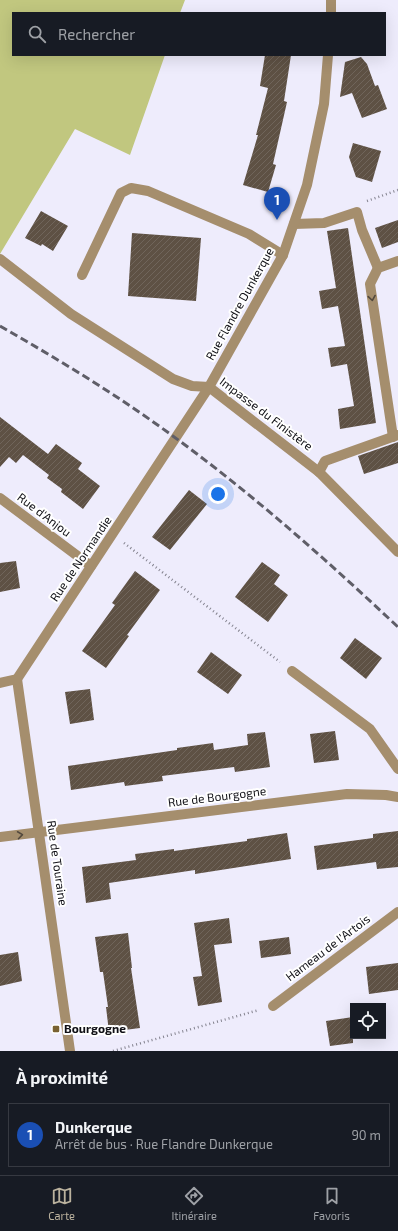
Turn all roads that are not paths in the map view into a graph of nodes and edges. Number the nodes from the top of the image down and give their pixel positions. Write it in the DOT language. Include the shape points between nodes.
graph roads {
  1 [pos="331,0"];
  2 [pos="331,12"];
  3 [pos="328,56"];
  4 [pos="294,224"];
  5 [pos="283,255"];
  6 [pos="0,259"];
  7 [pos="398,261"];
  8 [pos="378,268"];
  9 [pos="82,275"];
  10 [pos="209,387"];
  11 [pos="395,436"];
  12 [pos="175,439"];
  13 [pos="318,472"];
  14 [pos="0,498"];
  15 [pos="398,552"];
  16 [pos="92,566"];
  17 [pos="292,671"];
  18 [pos="17,679"];
  19 [pos="0,683"];
  20 [pos="398,769"];
  21 [pos="398,797"];
  22 [pos="39,832"];
  23 [pos="0,837"];
  24 [pos="398,912"];
  25 [pos="273,1006"];
  26 [pos="70,1051"];
  1 -- 2 [label="street"];
  3 -- 4 [label="street, Rue Flandre Dunkerque" via="324,104 307,185"];
  4 -- 5 [label="street, Rue Flandre Dunkerque"];
  4 -- 8 [label="street" via="324,223 357,212"];
  5 -- 9 [label="street" via="249,234 148,191 131,188 121,193"];
  5 -- 10 [label="street, Rue Flandre Dunkerque"];
  6 -- 10 [label="street, Impasse du Finistère" via="71,314 173,379 192,386"];
  7 -- 8 [label="street"];
  8 -- 11 [label="street, one-way" via="370,284"];
  10 -- 12 [label="street, Rue Flandre Dunkerque"];
  10 -- 13 [label="street, Impasse du Finistère"];
  11 -- 13 [label="street" via="325,461"];
  12 -- 16 [label="street, Rue de Normandie"];
  13 -- 15 [label="street, Impasse du Finistère"];
  14 -- 16 [label="street, Rue d'Anjou"];
  16 -- 18 [label="street, Rue de Normandie"];
  17 -- 20 [label="street" via="370,729"];
  18 -- 19 [label="street"];
  18 -- 22 [label="street, Rue de Touraine"];
  21 -- 22 [label="street, Rue de Bourgogne" via="347,794"];
  23 -- 22 [label="street, Rue de Bourgogne, one-way"];
  22 -- 26 [label="street, Rue de Touraine"];
  24 -- 25 [label="street, Hameau de l'Artois"];
}
